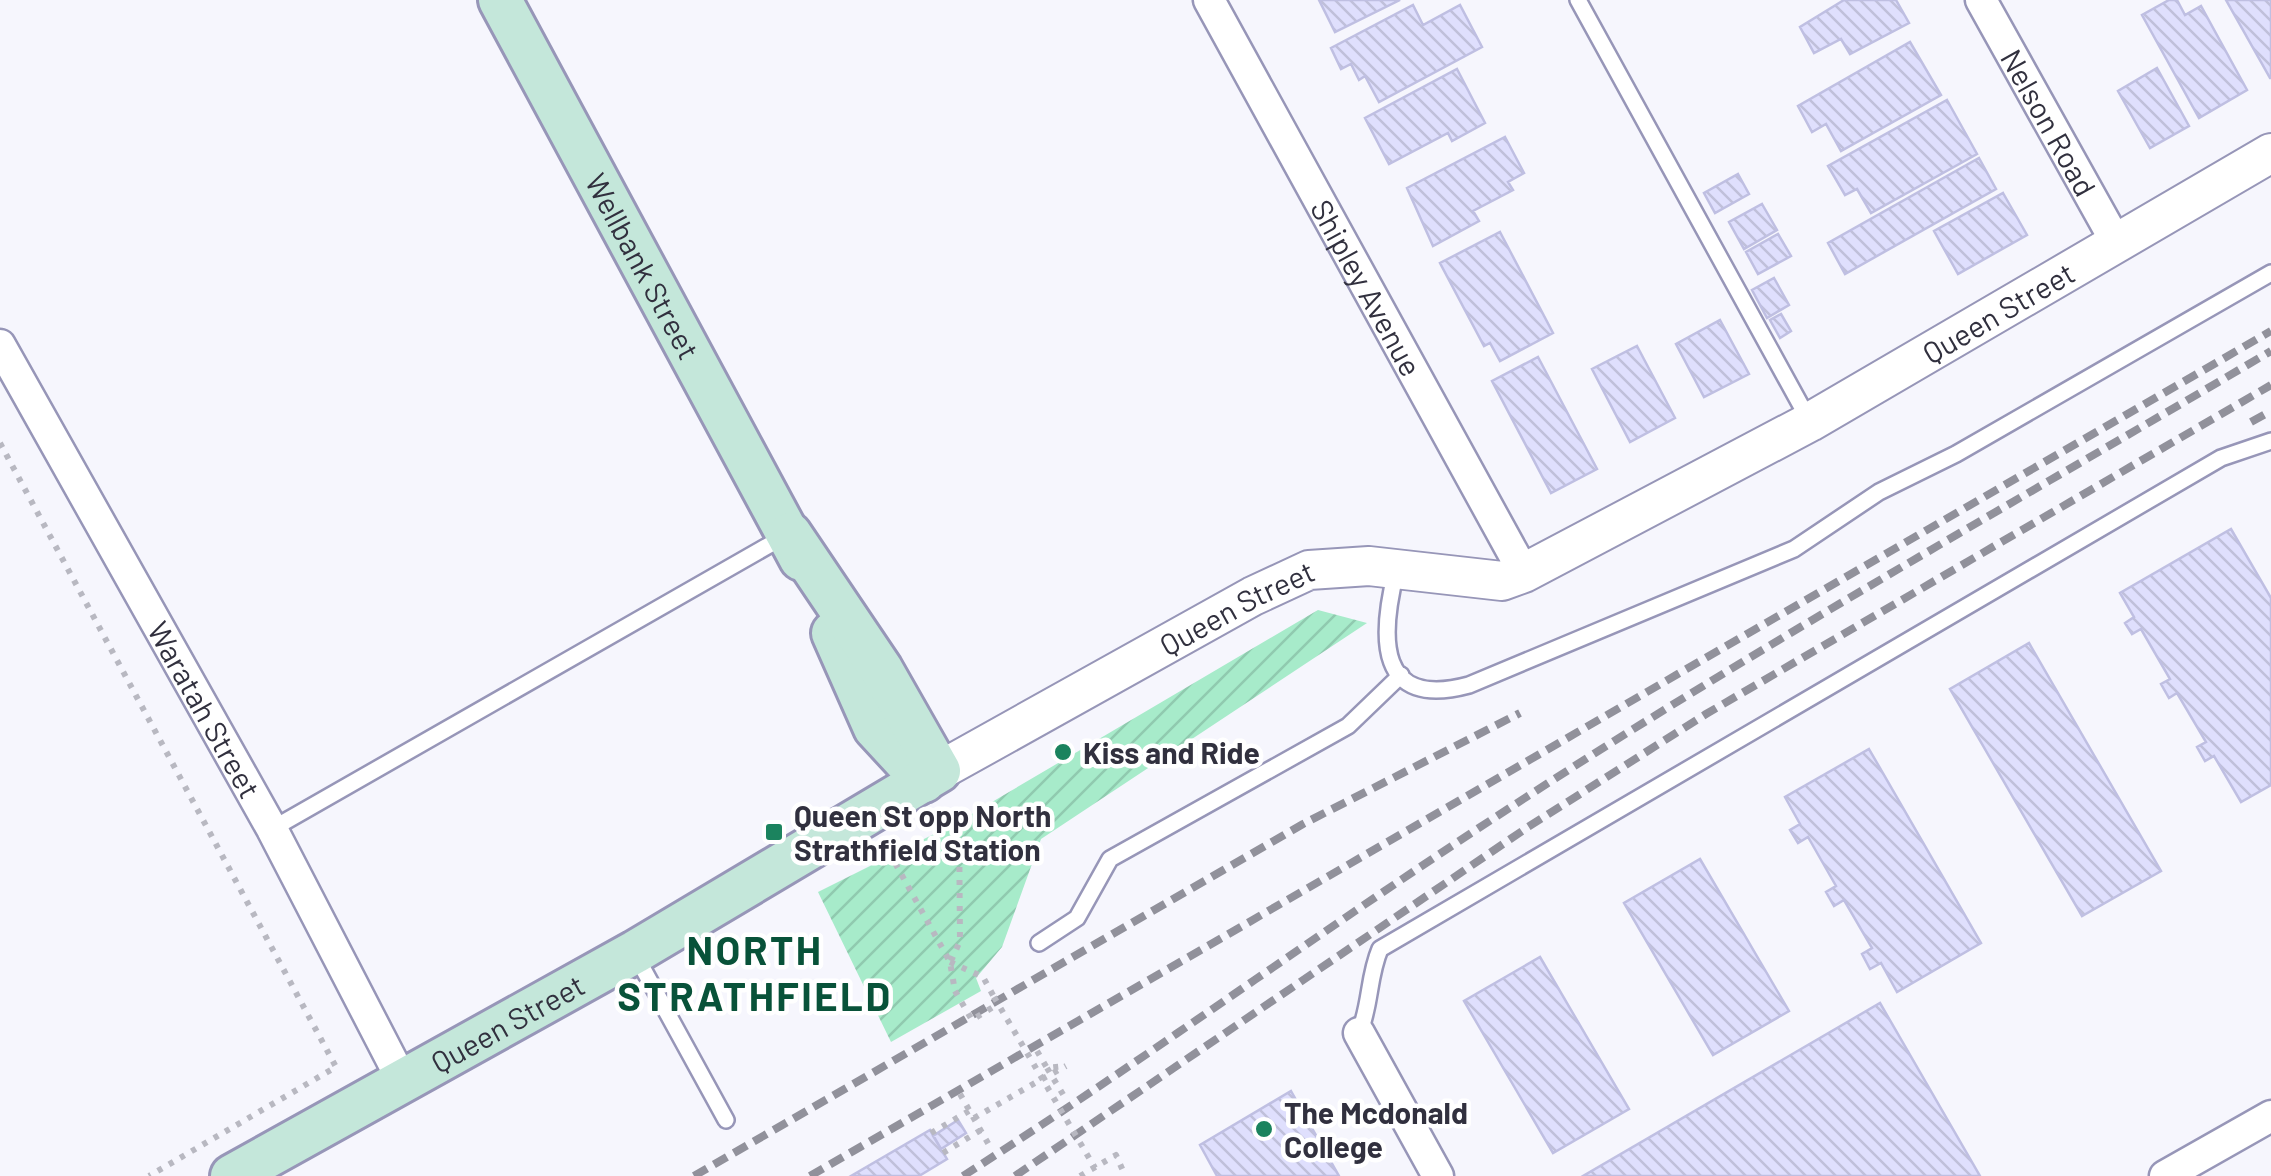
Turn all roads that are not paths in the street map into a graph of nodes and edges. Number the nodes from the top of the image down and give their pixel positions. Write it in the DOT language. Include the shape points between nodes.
graph roads {
  1 [pos="500,0"];
  2 [pos="1209,0"];
  3 [pos="1578,0"];
  4 [pos="1982,0"];
  5 [pos="2271,153"];
  6 [pos="2116,242"];
  7 [pos="2271,274"];
  8 [pos="0,345"];
  9 [pos="1810,422"];
  10 [pos="2271,442"];
  11 [pos="790,534"];
  12 [pos="1396,568"];
  13 [pos="1524,572"];
  14 [pos="1402,675"];
  15 [pos="875,728"];
  16 [pos="932,776"];
  17 [pos="867,816"];
  18 [pos="272,828"];
  19 [pos="1039,942"];
  20 [pos="635,952"];
  21 [pos="1359,1033"];
  22 [pos="402,1080"];
  23 [pos="2271,1116"];
  24 [pos="726,1120"];
  25 [pos="232,1176"];
  26 [pos="1438,1176"];
  27 [pos="2165,1176"];
  1 -- 11 [label="main road, Wellbank Street"];
  2 -- 13 [label="street, Shipley Avenue"];
  3 -- 9 [label="lane"];
  4 -- 6 [label="street, Nelson Road"];
  5 -- 6 [label="street, Queen Street"];
  6 -- 9 [label="street, Queen Street"];
  7 -- 14 [label="lane" via="1879,492 1794,549 1470,684 1428,690"];
  8 -- 18 [label="street, Waratah Street"];
  9 -- 13 [label="street, Queen Street"];
  10 -- 21 [label="lane" via="2221,458 1380,950"];
  11 -- 15 [label="main road, Wellbank Street"];
  11 -- 16 [label="main road, Wellbank Street" via="881,668"];
  11 -- 18 [label="lane"];
  12 -- 13 [label="street, Queen Street" via="1469,580"];
  12 -- 14 [label="lane" via="1384,646"];
  12 -- 16 [label="street, Queen Street" via="1340,565 1280,582"];
  14 -- 19 [label="lane" via="1348,726 1110,859 1077,918"];
  15 -- 16 [label="main road, Wellbank Street"];
  15 -- 17 [label="main road" via="881,750"];
  16 -- 17 [label="main road, Queen Street"];
  17 -- 20 [label="main road, Queen Street"];
  18 -- 22 [label="street, Waratah Street"];
  20 -- 22 [label="main road, Queen Street"];
  20 -- 24 [label="lane"];
  21 -- 26 [label="street"];
  22 -- 25 [label="main road, Queen Street"];
  23 -- 27 [label="street"];
}
